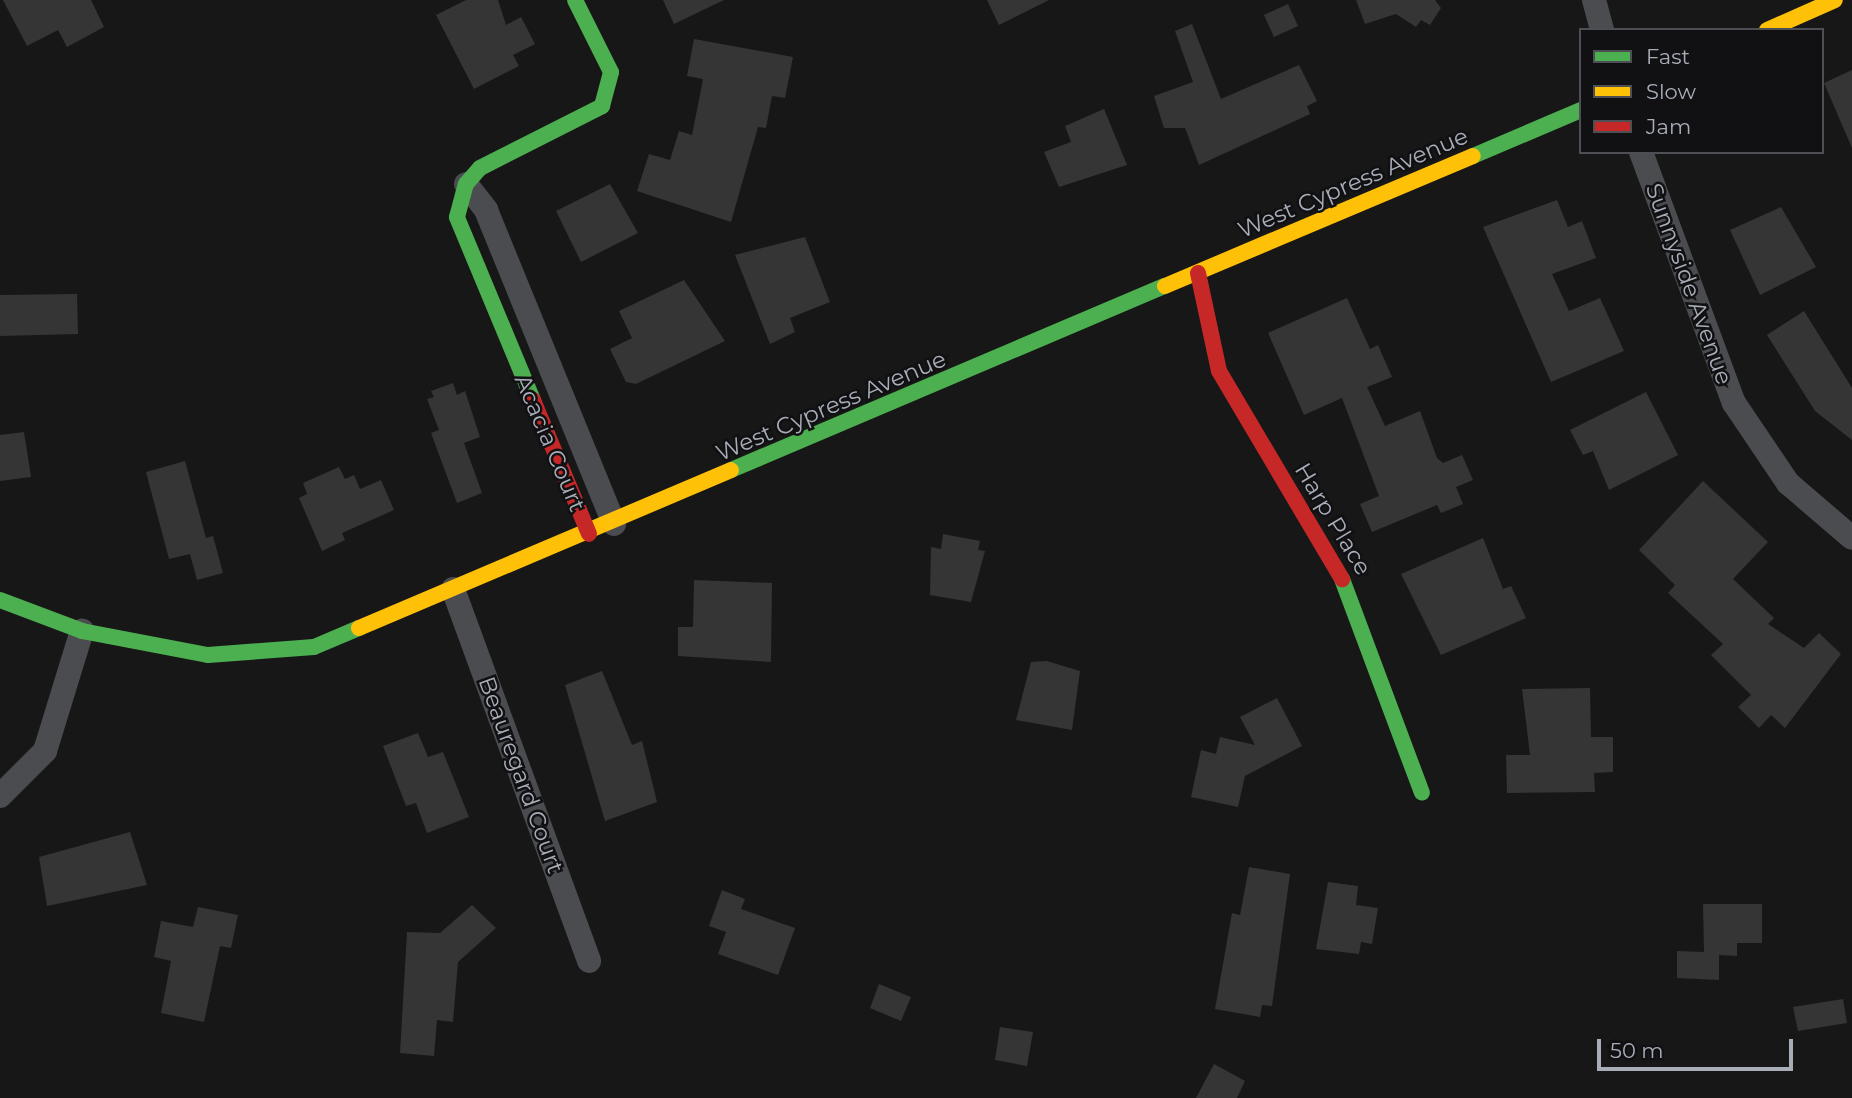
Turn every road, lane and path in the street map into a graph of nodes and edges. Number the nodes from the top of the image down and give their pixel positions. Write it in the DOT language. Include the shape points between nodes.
graph roads {
  1 [pos="575,0"];
  2 [pos="1594,0"];
  3 [pos="1835,0"];
  4 [pos="1601,28"];
  5 [pos="1772,28"];
  6 [pos="1579,111"];
  7 [pos="1642,154"];
  8 [pos="466,184"];
  9 [pos="1198,274"];
  10 [pos="539,340"];
  11 [pos="512,351"];
  12 [pos="614,524"];
  13 [pos="589,534"];
  14 [pos="1852,538"];
  15 [pos="453,589"];
  16 [pos="0,600"];
  17 [pos="82,631"];
  18 [pos="1422,793"];
  19 [pos="0,796"];
  20 [pos="589,961"];
  1 -- 8 [label="main road" via="611,72 602,106 480,168"];
  2 -- 4 [label="street"];
  3 -- 5 [label="main road"];
  6 -- 9 [label="main road, West Cypress Avenue"];
  7 -- 14 [label="street, Sunnyside Avenue" via="1734,403 1788,483"];
  8 -- 10 [label="street, Acacia Court" via="486,210"];
  8 -- 11 [label="main road, Acacia Court" via="459,224"];
  9 -- 12 [label="main road, West Cypress Avenue"];
  9 -- 18 [label="main road, Harp Place" via="1219,371 1353,597"];
  10 -- 11 [label="street, Acacia Court"];
  10 -- 12 [label="street, Acacia Court"];
  11 -- 13 [label="main road, Acacia Court"];
  12 -- 13 [label="main road, West Cypress Avenue"];
  13 -- 15 [label="main road, West Cypress Avenue"];
  15 -- 17 [label="main road, West Cypress Avenue" via="314,647 208,655"];
  15 -- 20 [label="street, Beauregard Court"];
  16 -- 17 [label="main road, West Cypress Avenue"];
  17 -- 19 [label="street" via="45,751"];
}
